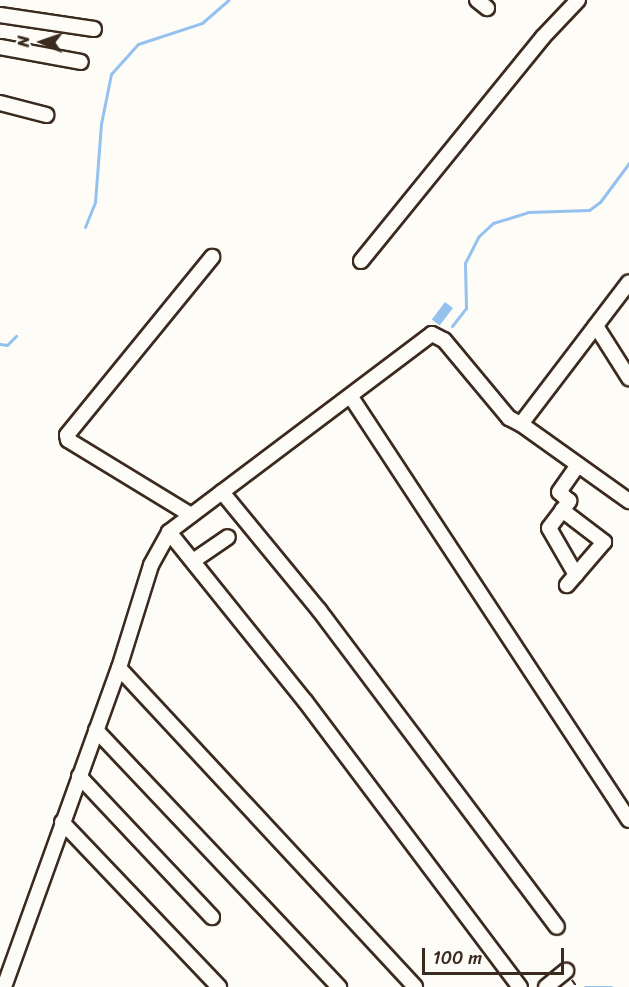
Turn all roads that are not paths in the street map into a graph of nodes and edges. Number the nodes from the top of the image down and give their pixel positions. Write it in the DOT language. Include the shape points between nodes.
graph roads {
  1 [pos="578,0"];
  2 [pos="0,15"];
  3 [pos="94,29"];
  4 [pos="0,47"];
  5 [pos="81,62"];
  6 [pos="0,103"];
  7 [pos="46,115"];
  8 [pos="212,257"];
  9 [pos="361,261"];
  10 [pos="629,282"];
  11 [pos="596,326"];
  12 [pos="629,378"];
  13 [pos="351,397"];
  14 [pos="521,424"];
  15 [pos="578,465"];
  16 [pos="222,492"];
  17 [pos="629,501"];
  18 [pos="562,510"];
  19 [pos="190,515"];
  20 [pos="169,532"];
  21 [pos="228,537"];
  22 [pos="193,561"];
  23 [pos="119,668"];
  24 [pos="96,730"];
  25 [pos="79,776"];
  26 [pos="629,820"];
  27 [pos="62,822"];
  28 [pos="212,917"];
  29 [pos="557,927"];
  30 [pos="566,971"];
  31 [pos="8,984"];
  32 [pos="219,987"];
  33 [pos="339,987"];
  34 [pos="415,987"];
  35 [pos="520,987"];
  36 [pos="546,987"];
  1 -- 9 [label="street" via="543,37"];
  2 -- 3 [label="street"];
  4 -- 5 [label="street"];
  6 -- 7 [label="street"];
  8 -- 19 [label="street" via="68,435 68,440"];
  10 -- 11 [label="street"];
  11 -- 12 [label="street"];
  11 -- 14 [label="street"];
  13 -- 14 [label="street" via="416,344 436,334 509,418"];
  13 -- 16 [label="street"];
  13 -- 26 [label="street"];
  14 -- 15 [label="street"];
  15 -- 17 [label="street"];
  15 -- 18 [label="street" via="559,492 569,501"];
  16 -- 19 [label="street"];
  16 -- 29 [label="street" via="319,610"];
  18 -- 18 [label="street" via="604,542 571,580 549,528"];
  19 -- 20 [label="street"];
  20 -- 22 [label="street"];
  20 -- 23 [label="street" via="151,565"];
  21 -- 22 [label="street"];
  22 -- 35 [label="street" via="305,701"];
  23 -- 24 [label="street"];
  23 -- 34 [label="street"];
  24 -- 25 [label="street"];
  24 -- 33 [label="street"];
  25 -- 27 [label="street"];
  25 -- 28 [label="street"];
  27 -- 31 [label="street"];
  27 -- 32 [label="street"];
  30 -- 36 [label="street"];
}
